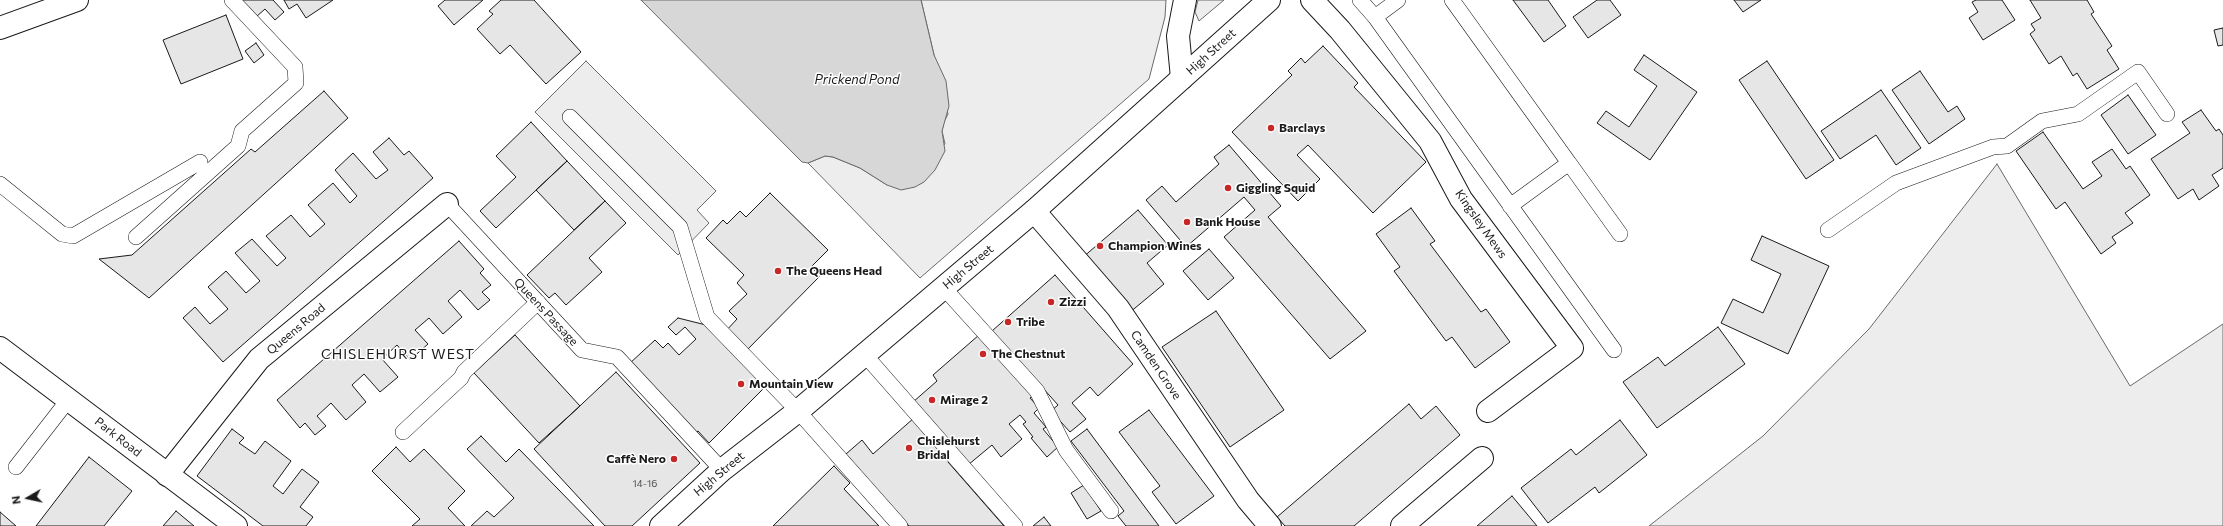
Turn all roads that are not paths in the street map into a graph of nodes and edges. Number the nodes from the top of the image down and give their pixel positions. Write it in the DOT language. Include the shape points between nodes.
graph roads {
  1 [pos="77,0"];
  2 [pos="232,0"];
  3 [pos="1185,0"];
  4 [pos="1269,0"];
  5 [pos="1312,0"];
  6 [pos="1360,0"];
  7 [pos="1398,0"];
  8 [pos="1452,0"];
  9 [pos="1375,17"];
  10 [pos="0,28"];
  11 [pos="1182,78"];
  12 [pos="2167,114"];
  13 [pos="570,117"];
  14 [pos="200,162"];
  15 [pos="1569,163"];
  16 [pos="0,184"];
  17 [pos="447,204"];
  18 [pos="1510,206"];
  19 [pos="1034,211"];
  20 [pos="1828,230"];
  21 [pos="1620,234"];
  22 [pos="136,237"];
  23 [pos="943,287"];
  24 [pos="538,302"];
  25 [pos="0,348"];
  26 [pos="1614,350"];
  27 [pos="865,355"];
  28 [pos="69,399"];
  29 [pos="798,411"];
  30 [pos="1488,411"];
  31 [pos="403,432"];
  32 [pos="1482,458"];
  33 [pos="16,468"];
  34 [pos="722,470"];
  35 [pos="167,475"];
  36 [pos="1110,511"];
  37 [pos="666,525"];
  38 [pos="236,526"];
  39 [pos="900,526"];
  40 [pos="1015,526"];
  41 [pos="1270,526"];
  42 [pos="1402,526"];
  1 -- 10 [label="street"];
  2 -- 22 [label="lane" via="295,67 296,83 242,131 238,146"];
  3 -- 11 [label="street" via="1178,36"];
  4 -- 11 [label="street, High Street"];
  5 -- 30 [label="street, Kingsley Mews" via="1340,30 1430,141 1461,199 1572,348"];
  6 -- 9 [label="lane"];
  7 -- 9 [label="lane"];
  8 -- 15 [label="lane"];
  9 -- 18 [label="lane"];
  11 -- 19 [label="street, High Street"];
  12 -- 20 [label="lane" via="2138,72 2078,114 2042,121 2007,146 1993,147 1896,184"];
  13 -- 29 [label="lane" via="680,227 707,318"];
  14 -- 16 [label="lane" via="72,236 62,234"];
  15 -- 18 [label="lane"];
  15 -- 21 [label="lane"];
  17 -- 24 [label="lane, Queens Passage"];
  17 -- 35 [label="street, Queens Road" via="259,359"];
  18 -- 26 [label="lane"];
  19 -- 23 [label="street, High Street"];
  19 -- 41 [label="street, Camden Grove" via="1118,308 1248,500"];
  23 -- 27 [label="street, High Street"];
  23 -- 36 [label="lane" via="1037,391 1066,450"];
  24 -- 31 [label="lane"];
  24 -- 34 [label="lane, Queens Passage" via="582,350 616,357"];
  25 -- 28 [label="street, Park Road"];
  27 -- 29 [label="street, High Street"];
  27 -- 40 [label="lane"];
  28 -- 33 [label="lane"];
  28 -- 35 [label="street, Park Road"];
  29 -- 34 [label="street, High Street"];
  29 -- 39 [label="lane"];
  32 -- 42 [label="street"];
  34 -- 37 [label="street, High Street"];
  35 -- 38 [label="street, Park Road"];
}
